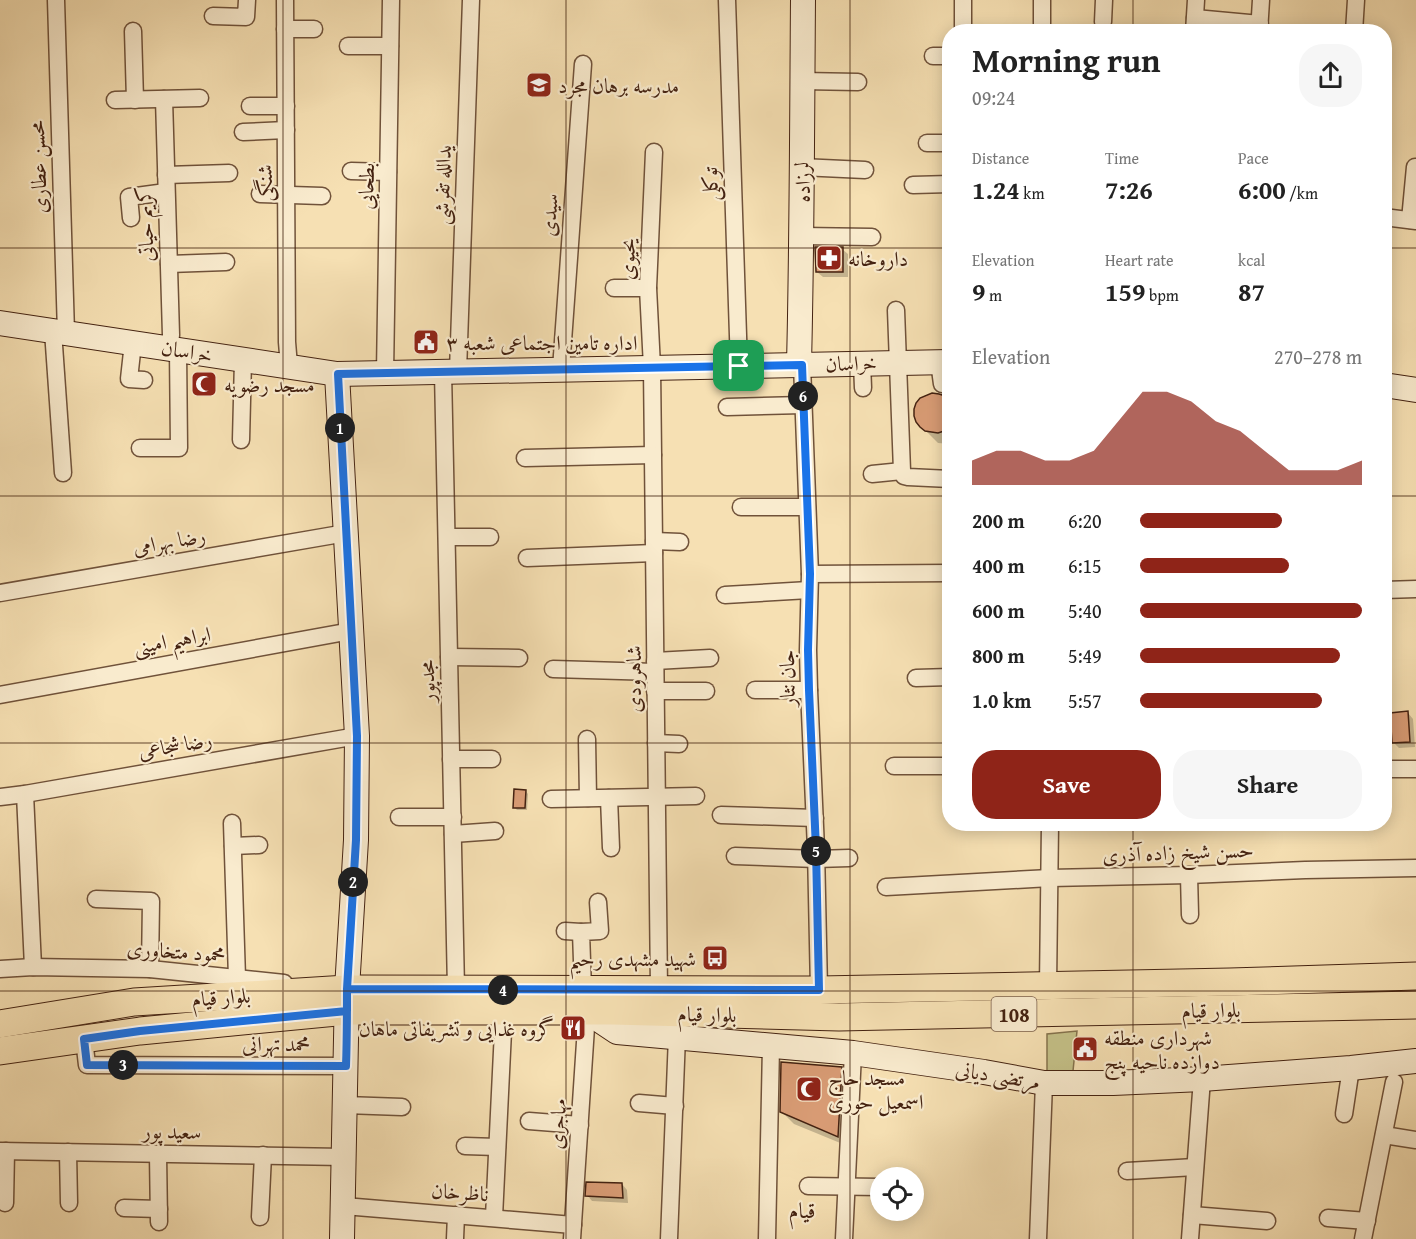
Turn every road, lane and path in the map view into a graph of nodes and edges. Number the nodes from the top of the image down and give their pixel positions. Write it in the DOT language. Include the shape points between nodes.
graph roads {
  1 [pos="56,0"];
  2 [pos="247,0"];
  3 [pos="285,0"];
  4 [pos="391,0"];
  5 [pos="471,0"];
  6 [pos="727,0"];
  7 [pos="803,0"];
  8 [pos="963,0"];
  9 [pos="1042,0"];
  10 [pos="1104,0"];
  11 [pos="1196,0"];
  12 [pos="1261,0"];
  13 [pos="1356,0"];
  14 [pos="213,16"];
  15 [pos="1103,22"];
  16 [pos="963,24"];
  17 [pos="1042,24"];
  18 [pos="1194,24"];
  19 [pos="1259,24"];
  20 [pos="1354,24"];
  21 [pos="285,29"];
  22 [pos="314,30"];
  23 [pos="134,31"];
  24 [pos="348,46"];
  25 [pos="390,46"];
  26 [pos="583,64"];
  27 [pos="802,81"];
  28 [pos="858,82"];
  29 [pos="200,98"];
  30 [pos="164,99"];
  31 [pos="116,100"];
  32 [pos="135,100"];
  33 [pos="250,106"];
  34 [pos="286,106"];
  35 [pos="286,130"];
  36 [pos="243,132"];
  37 [pos="927,143"];
  38 [pos="942,143"];
  39 [pos="654,152"];
  40 [pos="801,167"];
  41 [pos="1415,167"];
  42 [pos="865,170"];
  43 [pos="351,171"];
  44 [pos="388,172"];
  45 [pos="229,173"];
  46 [pos="942,183"];
  47 [pos="166,184"];
  48 [pos="913,185"];
  49 [pos="260,194"];
  50 [pos="286,196"];
  51 [pos="322,196"];
  52 [pos="131,218"];
  53 [pos="1392,218"];
  54 [pos="1413,220"];
  55 [pos="802,236"];
  56 [pos="872,237"];
  57 [pos="226,262"];
  58 [pos="169,264"];
  59 [pos="614,288"];
  60 [pos="648,288"];
  61 [pos="896,310"];
  62 [pos="0,323"];
  63 [pos="59,332"];
  64 [pos="133,343"];
  65 [pos="174,349"];
  66 [pos="243,360"];
  67 [pos="898,362"];
  68 [pos="862,363"];
  69 [pos="800,365"];
  70 [pos="289,366"];
  71 [pos="739,366"];
  72 [pos="652,368"];
  73 [pos="561,369"];
  74 [pos="942,369"];
  75 [pos="450,372"];
  76 [pos="385,373"];
  77 [pos="338,374"];
  78 [pos="131,379"];
  79 [pos="1392,386"];
  80 [pos="863,388"];
  81 [pos="1416,390"];
  82 [pos="804,405"];
  83 [pos="727,407"];
  84 [pos="241,440"];
  85 [pos="140,448"];
  86 [pos="653,455"];
  87 [pos="525,458"];
  88 [pos="902,471"];
  89 [pos="63,473"];
  90 [pos="872,474"];
  91 [pos="942,479"];
  92 [pos="741,507"];
  93 [pos="807,507"];
  94 [pos="346,534"];
  95 [pos="447,537"];
  96 [pos="490,537"];
  97 [pos="680,542"];
  98 [pos="654,547"];
  99 [pos="527,558"];
  100 [pos="942,574"];
  101 [pos="810,582"];
  102 [pos="1416,589"];
  103 [pos="1392,590"];
  104 [pos="0,592"];
  105 [pos="725,595"];
  106 [pos="351,631"];
  107 [pos="449,657"];
  108 [pos="519,658"];
  109 [pos="710,658"];
  110 [pos="655,666"];
  111 [pos="553,669"];
  112 [pos="942,677"];
  113 [pos="916,678"];
  114 [pos="755,690"];
  115 [pos="809,690"];
  116 [pos="655,691"];
  117 [pos="706,691"];
  118 [pos="0,695"];
  119 [pos="357,736"];
  120 [pos="587,740"];
  121 [pos="656,742"];
  122 [pos="679,744"];
  123 [pos="451,759"];
  124 [pos="492,759"];
  125 [pos="942,765"];
  126 [pos="894,766"];
  127 [pos="1392,770"];
  128 [pos="1416,770"];
  129 [pos="24,794"];
  130 [pos="696,796"];
  131 [pos="0,797"];
  132 [pos="657,797"];
  133 [pos="588,798"];
  134 [pos="609,798"];
  135 [pos="551,799"];
  136 [pos="722,815"];
  137 [pos="399,817"];
  138 [pos="453,817"];
  139 [pos="815,818"];
  140 [pos="232,823"];
  141 [pos="495,831"];
  142 [pos="1050,831"];
  143 [pos="453,834"];
  144 [pos="259,845"];
  145 [pos="233,846"];
  146 [pos="610,848"];
  147 [pos="735,856"];
  148 [pos="849,858"];
  149 [pos="816,859"];
  150 [pos="1416,868"];
  151 [pos="1189,875"];
  152 [pos="1050,878"];
  153 [pos="886,887"];
  154 [pos="96,899"];
  155 [pos="598,902"];
  156 [pos="1190,915"];
  157 [pos="33,967"];
  158 [pos="0,969"];
  159 [pos="150,969"];
  160 [pos="1416,976"];
  161 [pos="237,978"];
  162 [pos="1048,986"];
  163 [pos="456,989"];
  164 [pos="659,990"];
  165 [pos="819,990"];
  166 [pos="347,1000"];
  167 [pos="585,1001"];
  168 [pos="1416,1005"];
  169 [pos="504,1010"];
  170 [pos="0,1024"];
  171 [pos="677,1036"];
  172 [pos="84,1039"];
  173 [pos="771,1046"];
  174 [pos="0,1051"];
  175 [pos="853,1053"];
  176 [pos="1416,1061"];
  177 [pos="346,1066"];
  178 [pos="1352,1068"];
  179 [pos="1202,1080"];
  180 [pos="1394,1082"];
  181 [pos="1044,1083"];
  182 [pos="639,1103"];
  183 [pos="345,1105"];
  184 [pos="675,1106"];
  185 [pos="402,1107"];
  186 [pos="1344,1114"];
  187 [pos="529,1121"];
  188 [pos="580,1125"];
  189 [pos="1384,1135"];
  190 [pos="1416,1140"];
  191 [pos="465,1146"];
  192 [pos="496,1147"];
  193 [pos="3,1151"];
  194 [pos="68,1152"];
  195 [pos="158,1154"];
  196 [pos="263,1155"];
  197 [pos="344,1157"];
  198 [pos="1195,1167"];
  199 [pos="1127,1171"];
  200 [pos="808,1186"];
  201 [pos="846,1187"];
  202 [pos="870,1187"];
  203 [pos="5,1203"];
  204 [pos="69,1203"];
  205 [pos="344,1206"];
  206 [pos="124,1208"];
  207 [pos="456,1215"];
  208 [pos="1192,1215"];
  209 [pos="260,1217"];
  210 [pos="494,1217"];
  211 [pos="1328,1218"];
  212 [pos="1267,1221"];
  213 [pos="1367,1221"];
  214 [pos="573,1232"];
  215 [pos="342,1239"];
  216 [pos="455,1239"];
  217 [pos="669,1239"];
  218 [pos="767,1239"];
  219 [pos="844,1239"];
  220 [pos="1038,1239"];
  221 [pos="1190,1239"];
  222 [pos="1363,1239"];
  1 -- 63 [label="street, محسن عطاری"];
  2 -- 14 [label="street" via="246,17"];
  3 -- 21 [label="street, شنگی"];
  4 -- 25 [label="street, بطحایی"];
  5 -- 75 [label="street, یدالله تفرشی"];
  6 -- 71 [label="street, توکلی"];
  7 -- 27 [label="main road, لرزاده"];
  8 -- 16 [label="street"];
  9 -- 17 [label="street"];
  10 -- 15 [label="street"];
  11 -- 18 [label="street"];
  12 -- 19 [label="street"];
  13 -- 20 [label="street"];
  21 -- 22 [label="street"];
  21 -- 34 [label="street, شنگی"];
  23 -- 32 [label="street"];
  24 -- 25 [label="street"];
  25 -- 44 [label="street, بطحایی"];
  26 -- 73 [label="street, سیدی"];
  27 -- 28 [label="street"];
  27 -- 40 [label="main road, لرزاده"];
  29 -- 30 [label="street"];
  30 -- 32 [label="street"];
  30 -- 47 [label="street, کریم حیاتی"];
  31 -- 32 [label="street"];
  33 -- 34 [label="street"];
  34 -- 35 [label="street, شنگی"];
  35 -- 36 [label="street"];
  35 -- 50 [label="street, شنگی"];
  37 -- 38 [label="street"];
  39 -- 60 [label="street, یحیوی"];
  40 -- 42 [label="street"];
  40 -- 55 [label="main road, لرزاده"];
  41 -- 54 [label="street"];
  43 -- 44 [label="street"];
  44 -- 76 [label="street, بطحایی"];
  45 -- 47 [label="street"];
  46 -- 48 [label="street"];
  47 -- 52 [label="street" via="129,197"];
  47 -- 58 [label="street, کریم حیاتی"];
  49 -- 50 [label="street"];
  50 -- 51 [label="street"];
  50 -- 70 [label="street, شنگی"];
  53 -- 54 [label="street"];
  55 -- 56 [label="street"];
  55 -- 69 [label="main road, لرزاده"];
  57 -- 58 [label="street"];
  58 -- 65 [label="street, کریم حیاتی"];
  59 -- 60 [label="street"];
  60 -- 72 [label="street, یحیوی"];
  61 -- 67 [label="street"];
  62 -- 63 [label="main road, خراسان"];
  63 -- 64 [label="main road, خراسان"];
  63 -- 89 [label="street, محسن عطاری"];
  64 -- 65 [label="main road, خراسان"];
  64 -- 78 [label="street"];
  65 -- 66 [label="main road, خراسان"];
  65 -- 85 [label="street, کریم حیاتی" via="179,448"];
  66 -- 70 [label="main road, خراسان"];
  66 -- 84 [label="street"];
  67 -- 68 [label="main road, خراسان"];
  67 -- 74 [label="main road, خراسان"];
  67 -- 88 [label="street"];
  68 -- 69 [label="main road, خراسان"];
  68 -- 80 [label="street"];
  69 -- 71 [label="main road, خراسان"];
  69 -- 82 [label="street, جان نثار"];
  70 -- 77 [label="main road, خراسان"];
  71 -- 72 [label="main road, خراسان"];
  72 -- 73 [label="main road, خراسان"];
  72 -- 86 [label="street, شاهرودی"];
  73 -- 75 [label="main road, خراسان"];
  75 -- 76 [label="main road, خراسان"];
  75 -- 95 [label="street, مجدپور"];
  76 -- 77 [label="main road, خراسان"];
  77 -- 94 [label="main road"];
  79 -- 81 [label="main road"];
  82 -- 83 [label="street"];
  82 -- 93 [label="street, جان نثار"];
  86 -- 87 [label="street"];
  86 -- 98 [label="street, شاهرودی"];
  88 -- 90 [label="street"];
  88 -- 91 [label="street" via="908,477"];
  92 -- 93 [label="street"];
  93 -- 101 [label="street, جان نثار"];
  94 -- 104 [label="street, رضا بهرامی"];
  94 -- 106 [label="main road"];
  95 -- 96 [label="street"];
  95 -- 107 [label="street, مجدپور"];
  97 -- 98 [label="street"];
  98 -- 99 [label="street"];
  98 -- 110 [label="street, شاهرودی"];
  100 -- 101 [label="street"];
  101 -- 105 [label="street"];
  101 -- 115 [label="street, جان نثار"];
  102 -- 103 [label="street"];
  106 -- 118 [label="street, ابراهیم امینی"];
  106 -- 119 [label="main road"];
  107 -- 108 [label="street"];
  107 -- 123 [label="street, مجدپور"];
  109 -- 110 [label="street"];
  110 -- 111 [label="street"];
  110 -- 116 [label="street, شاهرودی"];
  112 -- 113 [label="street"];
  114 -- 115 [label="street"];
  115 -- 139 [label="street, جان نثار"];
  116 -- 117 [label="street"];
  116 -- 121 [label="street, شاهرودی"];
  119 -- 129 [label="street, رضا شجاعی"];
  119 -- 166 [label="main road"];
  120 -- 133 [label="street"];
  121 -- 122 [label="street"];
  121 -- 132 [label="street, شاهرودی"];
  123 -- 124 [label="street"];
  123 -- 138 [label="street, مجدپور"];
  125 -- 126 [label="street"];
  127 -- 128 [label="street"];
  129 -- 131 [label="street, رضا شجاعی"];
  129 -- 157 [label="street"];
  130 -- 132 [label="street"];
  132 -- 134 [label="street"];
  132 -- 164 [label="street, شاهرودی"];
  133 -- 134 [label="street"];
  133 -- 135 [label="street"];
  134 -- 146 [label="street"];
  136 -- 139 [label="street"];
  137 -- 138 [label="street"];
  138 -- 143 [label="street, مجدپور"];
  139 -- 149 [label="street, جان نثار"];
  140 -- 145 [label="street"];
  141 -- 143 [label="street"];
  142 -- 152 [label="street"];
  143 -- 163 [label="street, مجدپور"];
  144 -- 145 [label="street"];
  145 -- 161 [label="street"];
  147 -- 149 [label="street"];
  148 -- 149 [label="street"];
  149 -- 165 [label="street, جان نثار"];
  150 -- 151 [label="street, حسن شیخ زاده آذری"];
  151 -- 152 [label="street, حسن شیخ زاده آذری"];
  151 -- 156 [label="street"];
  152 -- 153 [label="street, حسن شیخ زاده آذری"];
  152 -- 162 [label="street"];
  154 -- 159 [label="street" via="151,901"];
  155 -- 167 [label="street, مهاجری" via="600,931 573,932"];
  157 -- 158 [label="street, محمود متخاوری"];
  157 -- 159 [label="street, محمود متخاوری"];
  159 -- 161 [label="street, محمود متخاوری"];
  160 -- 162 [label="main road, بلوار قیام / 108"];
  161 -- 166 [label="street, محمود متخاوری"];
  162 -- 165 [label="main road, بلوار قیام / 108"];
  163 -- 166 [label="main road, بلوار قیام / 108"];
  163 -- 167 [label="main road, بلوار قیام / 108"];
  164 -- 165 [label="main road, بلوار قیام / 108"];
  164 -- 167 [label="main road, بلوار قیام / 108"];
  166 -- 169 [label="main road, بلوار قیام / 108"];
  166 -- 170 [label="main road, بلوار قیام / 108" via="134,1002"];
  166 -- 172 [label="main road, بلوار قیام / 108"];
  166 -- 177 [label="main road"];
  167 -- 168 [label="main road, بلوار قیام / 108" via="839,1017"];
  167 -- 169 [label="main road, بلوار قیام / 108"];
  167 -- 171 [label="main road, مرتضی دیانی" via="617,1032"];
  167 -- 188 [label="street, مهاجری"];
  169 -- 192 [label="street"];
  171 -- 173 [label="main road, مرتضی دیانی"];
  171 -- 184 [label="street"];
  172 -- 174 [label="main road, بلوار قیام / 108"];
  172 -- 177 [label="street, محمد تهرانی" via="87,1065"];
  173 -- 175 [label="main road, مرتضی دیانی"];
  173 -- 218 [label="street"];
  175 -- 181 [label="main road, مرتضی دیانی"];
  175 -- 201 [label="street"];
  176 -- 178 [label="main road, مرتضی دیانی"];
  177 -- 183 [label="main road"];
  178 -- 179 [label="main road, مرتضی دیانی"];
  178 -- 186 [label="street"];
  179 -- 181 [label="main road, مرتضی دیانی"];
  179 -- 198 [label="street"];
  180 -- 189 [label="street"];
  181 -- 220 [label="street"];
  182 -- 184 [label="street"];
  183 -- 185 [label="street"];
  183 -- 197 [label="main road"];
  184 -- 217 [label="street"];
  187 -- 188 [label="street"];
  188 -- 214 [label="street, مهاجری"];
  189 -- 190 [label="street"];
  189 -- 213 [label="street"];
  191 -- 192 [label="street"];
  192 -- 210 [label="street"];
  193 -- 194 [label="street, سعید پور"];
  193 -- 203 [label="street"];
  194 -- 195 [label="street, سعید پور"];
  194 -- 204 [label="street"];
  195 -- 196 [label="street, سعید پور"];
  195 -- 206 [label="street" via="159,1216"];
  196 -- 197 [label="street, سعید پور"];
  196 -- 209 [label="street"];
  197 -- 205 [label="main road"];
  198 -- 199 [label="street"];
  198 -- 208 [label="street"];
  200 -- 201 [label="street"];
  201 -- 202 [label="street"];
  201 -- 219 [label="street"];
  205 -- 207 [label="street, ناظرخان"];
  205 -- 215 [label="main road"];
  207 -- 210 [label="street, ناظرخان"];
  207 -- 216 [label="street"];
  208 -- 212 [label="street"];
  208 -- 221 [label="street"];
  210 -- 214 [label="street, ناظرخان"];
  211 -- 213 [label="street"];
  213 -- 222 [label="street"];
}
